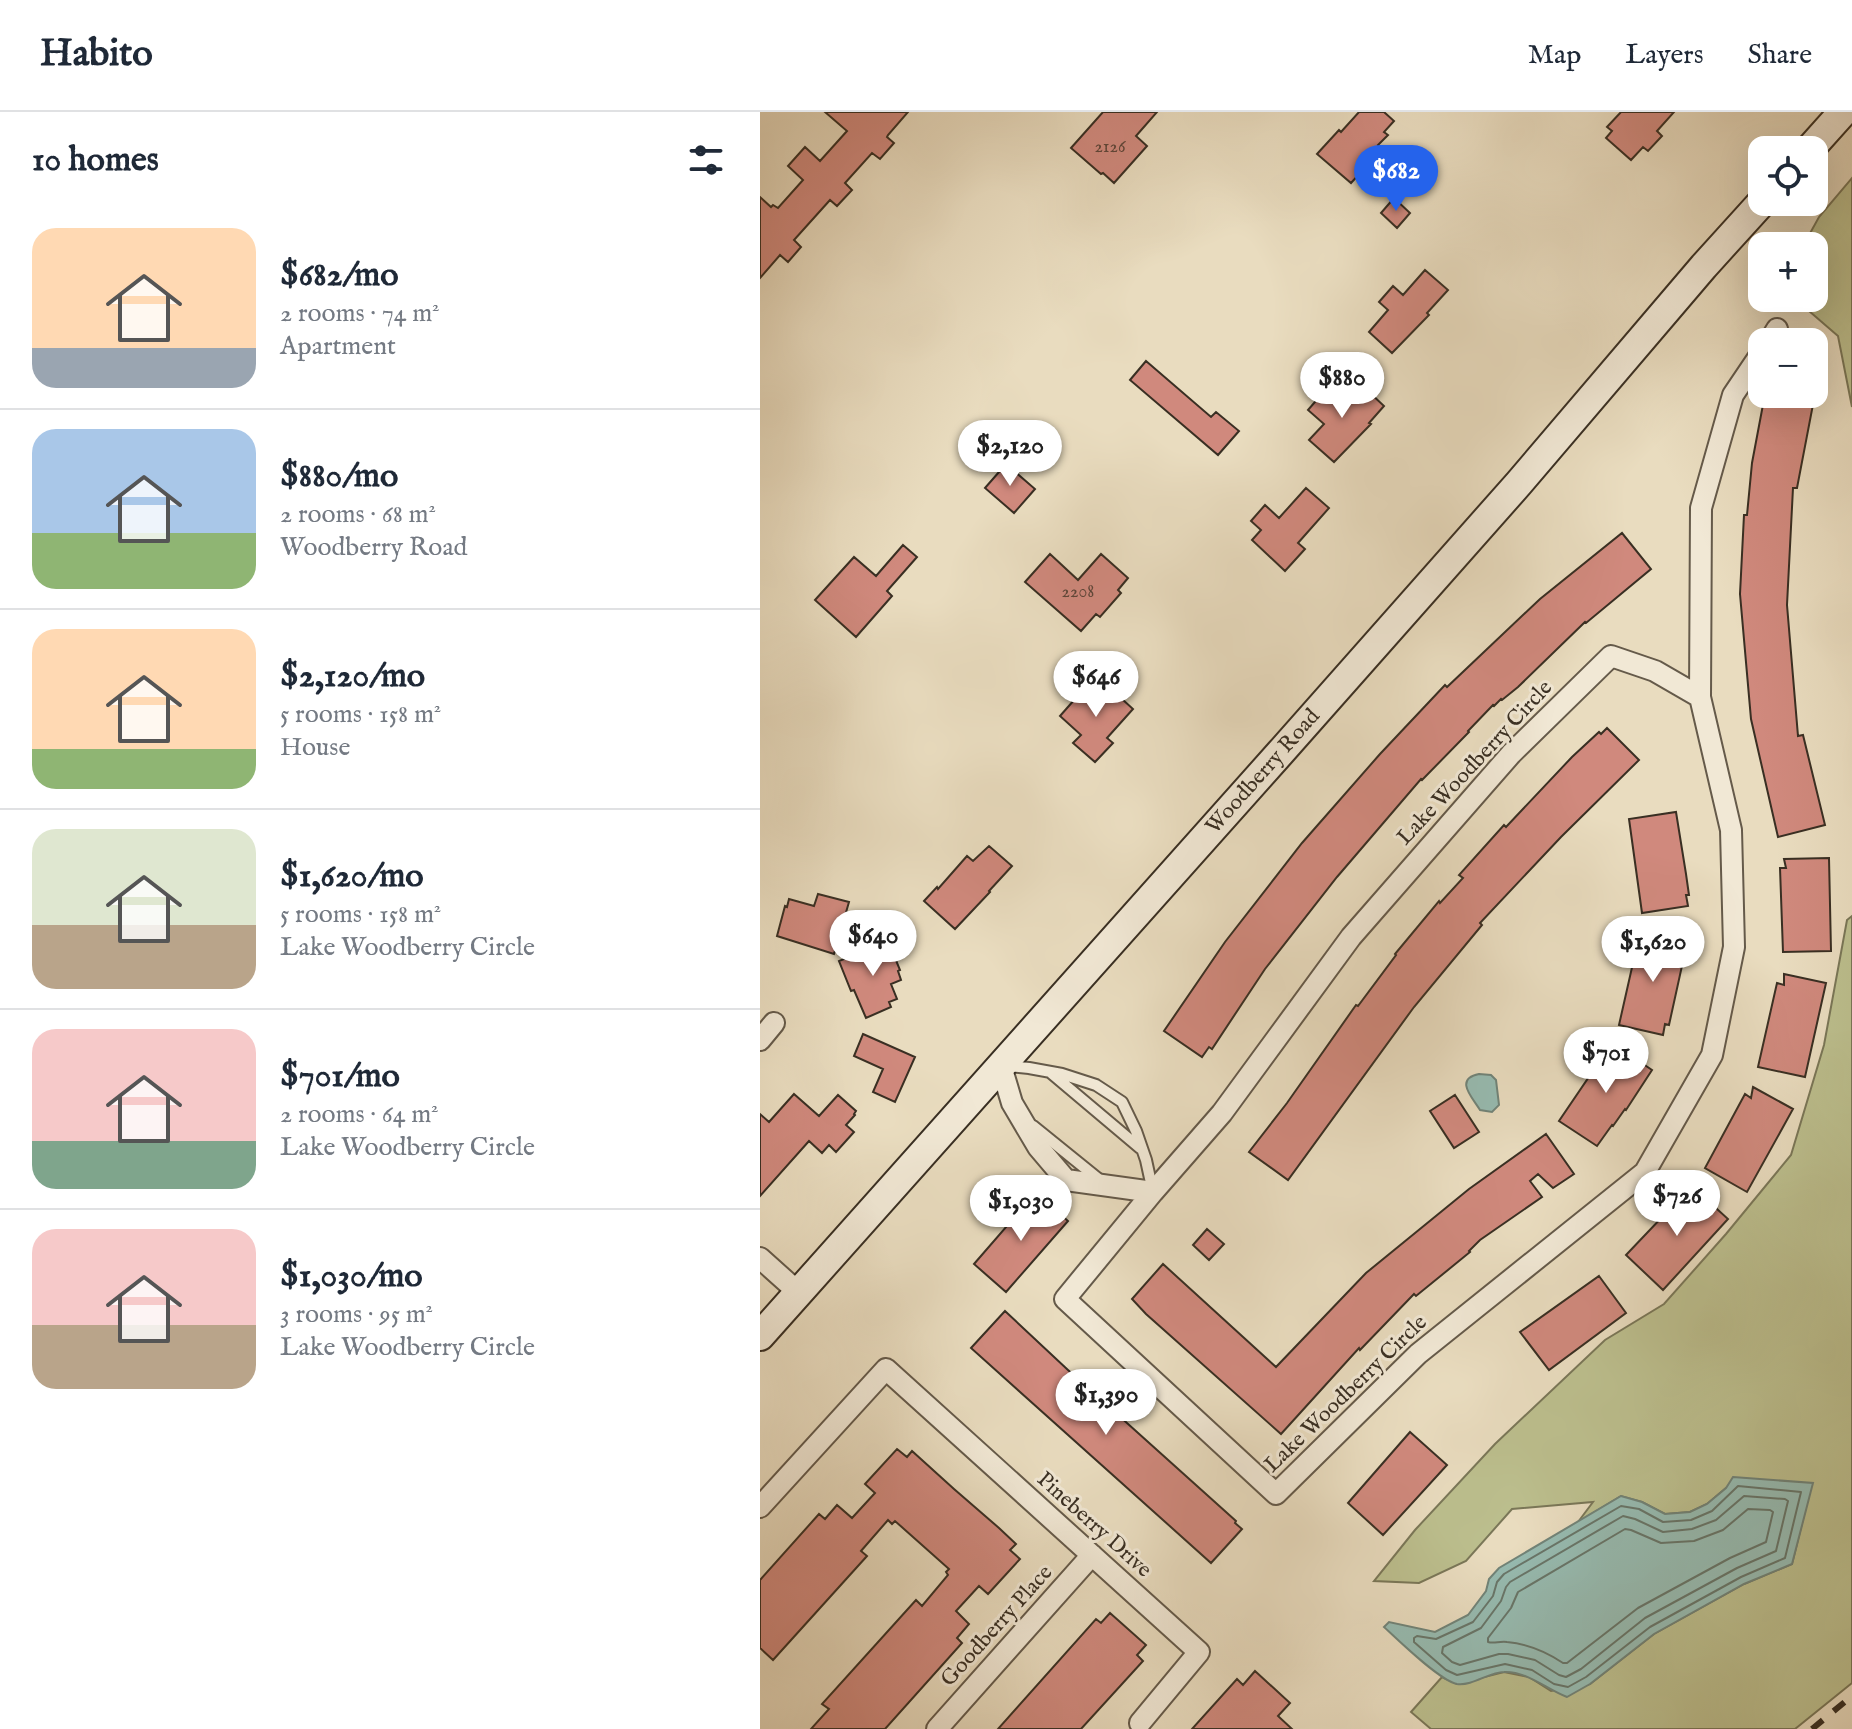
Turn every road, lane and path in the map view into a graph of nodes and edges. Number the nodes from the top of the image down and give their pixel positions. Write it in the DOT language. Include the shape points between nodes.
graph roads {
  1 [pos="1843,112"];
  2 [pos="1822,136"];
  3 [pos="1749,216"];
  4 [pos="1748,373"];
  5 [pos="1700,697"];
  6 [pos="774,1023"];
  7 [pos="760,1040"];
  8 [pos="1001,1066"];
  9 [pos="1050,1072"];
  10 [pos="1142,1149"];
  11 [pos="1153,1192"];
  12 [pos="760,1258"];
  13 [pos="798,1292"];
  14 [pos="760,1336"];
  15 [pos="760,1507"];
  16 [pos="1092,1555"];
  17 [pos="1140,1723"];
  18 [pos="937,1729"];
  1 -- 2 [label="street"];
  3 -- 8 [label="street, Woodberry Road"];
  4 -- 5 [label="street, Lake Woodberry Circle" via="1733,395 1701,508"];
  5 -- 11 [label="street, Lake Woodberry Circle" via="1655,671 1611,656 1511,754 1351,937 1222,1113"];
  5 -- 11 [label="street, Lake Woodberry Circle" via="1731,830 1734,947 1712,1055 1645,1172 1418,1354 1276,1494 1065,1299"];
  6 -- 7 [label="street"];
  8 -- 9 [label="lane"];
  8 -- 11 [label="street" via="1012,1103 1066,1180"];
  8 -- 13 [label="street, Woodberry Road"];
  9 -- 10 [label="lane"];
  9 -- 10 [label="lane" via="1096,1085 1122,1102"];
  10 -- 11 [label="lane"];
  12 -- 13 [label="street"];
  13 -- 14 [label="street, Woodberry Road"];
  15 -- 16 [label="street, Pineberry Drive" via="886,1369"];
  16 -- 17 [label="street, Pineberry Drive" via="1199,1652"];
  16 -- 18 [label="street, Goodberry Place"];
}
